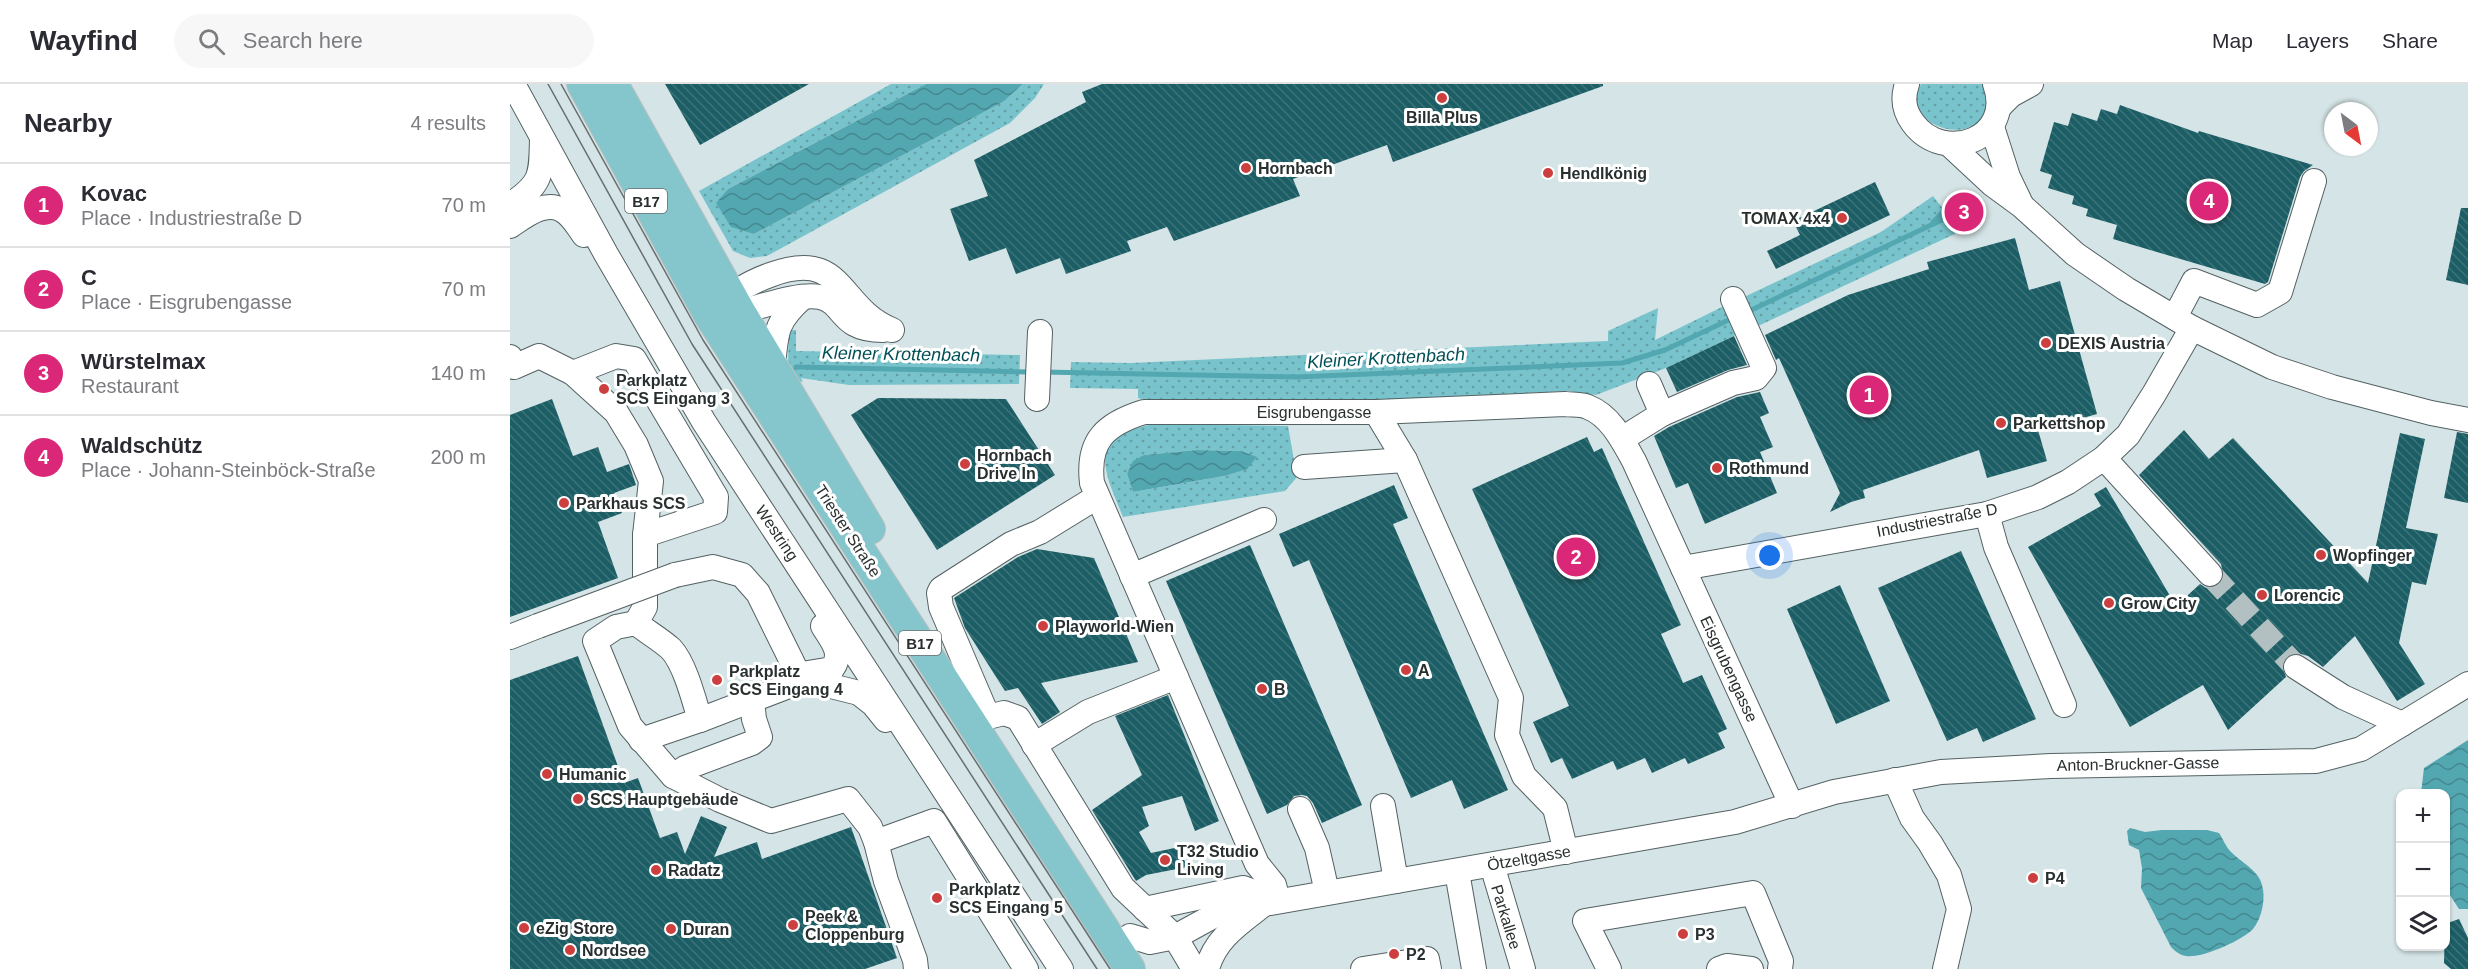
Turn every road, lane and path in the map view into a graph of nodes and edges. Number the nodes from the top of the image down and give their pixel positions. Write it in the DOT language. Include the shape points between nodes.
graph roads {
  1 [pos="513,84"];
  2 [pos="582,84"];
  3 [pos="613,84"];
  4 [pos="2031,84"];
  5 [pos="1903,87"];
  6 [pos="1996,105"];
  7 [pos="542,136"];
  8 [pos="1949,144"];
  9 [pos="2314,181"];
  10 [pos="510,205"];
  11 [pos="2022,206"];
  12 [pos="510,226"];
  13 [pos="606,254"];
  14 [pos="803,297"];
  15 [pos="1733,299"];
  16 [pos="736,303"];
  17 [pos="710,318"];
  18 [pos="2183,322"];
  19 [pos="1039,343"];
  20 [pos="512,362"];
  21 [pos="773,367"];
  22 [pos="573,373"];
  23 [pos="1649,384"];
  24 [pos="1037,393"];
  25 [pos="1376,412"];
  26 [pos="1662,414"];
  27 [pos="2468,420"];
  28 [pos="1622,439"];
  29 [pos="2104,458"];
  30 [pos="1405,460"];
  31 [pos="1304,467"];
  32 [pos="1097,497"];
  33 [pos="1987,514"];
  34 [pos="1264,520"];
  35 [pos="645,535"];
  36 [pos="800,567"];
  37 [pos="1683,568"];
  38 [pos="2210,573"];
  39 [pos="1132,576"];
  40 [pos="636,623"];
  41 [pos="510,637"];
  42 [pos="2296,667"];
  43 [pos="1176,677"];
  44 [pos="802,679"];
  45 [pos="2468,684"];
  46 [pos="752,701"];
  47 [pos="2064,705"];
  48 [pos="697,712"];
  49 [pos="988,717"];
  50 [pos="2402,724"];
  51 [pos="905,728"];
  52 [pos="640,740"];
  53 [pos="1034,745"];
  54 [pos="673,776"];
  55 [pos="1895,780"];
  56 [pos="1383,806"];
  57 [pos="1792,806"];
  58 [pos="1300,809"];
  59 [pos="876,842"];
  60 [pos="1566,852"];
  61 [pos="1492,865"];
  62 [pos="1457,872"];
  63 [pos="1396,881"];
  64 [pos="1327,892"];
  65 [pos="1271,902"];
  66 [pos="1145,909"];
  67 [pos="1130,936"];
  68 [pos="1175,937"];
  69 [pos="916,969"];
  70 [pos="1026,969"];
  71 [pos="1061,969"];
  72 [pos="1130,969"];
  73 [pos="1152,969"];
  74 [pos="1194,969"];
  75 [pos="1207,969"];
  76 [pos="1363,969"];
  77 [pos="1429,969"];
  78 [pos="1474,969"];
  79 [pos="1523,969"];
  80 [pos="1609,969"];
  81 [pos="1719,969"];
  82 [pos="1751,969"];
  83 [pos="1780,969"];
  84 [pos="1945,969"];
  1 -- 7 [label="street, Westring"];
  2 -- 17 [label="main road, Triester Straße / B17"];
  3 -- 16 [label="main road, Triester Straße / B17"];
  4 -- 6 [label="street"];
  5 -- 8 [label="street" via="1905,110 1920,133"];
  6 -- 8 [label="street" via="1981,136"];
  6 -- 11 [label="street" via="2008,177"];
  7 -- 10 [label="street" via="542,170 536,184"];
  7 -- 13 [label="street, Westring"];
  8 -- 11 [label="street"];
  9 -- 18 [label="street, Industriestraße D" via="2280,292 2257,305 2194,281"];
  11 -- 18 [label="street" via="2075,254"];
  12 -- 13 [label="street" via="546,207 562,210"];
  13 -- 36 [label="street, Westring" via="704,422"];
  14 -- 16 [label="street"];
  14 -- 16 [label="street" via="827,300 856,327 892,330 873,319 824,271 808,267 786,269 761,278"];
  14 -- 21 [label="street" via="783,316"];
  15 -- 26 [label="street" via="1764,368 1755,378 1733,383"];
  16 -- 17 [label="street"];
  16 -- 21 [label="main road, Triester Straße / B17"];
  17 -- 72 [label="main road, Triester Straße / B17"];
  18 -- 27 [label="street" via="2292,374"];
  18 -- 29 [label="street, Industriestraße D" via="2154,394 2128,435"];
  19 -- 24 [label="street"];
  20 -- 22 [label="street" via="539,356"];
  21 -- 49 [label="main road, Triester Straße / B17"];
  22 -- 35 [label="street" via="615,412 636,445 651,481"];
  22 -- 35 [label="street" via="616,356 634,359 716,496 715,512"];
  23 -- 26 [label="street"];
  25 -- 28 [label="street, Eisgrubengasse" via="1588,406 1605,418"];
  25 -- 30 [label="street"];
  25 -- 32 [label="street, Eisgrubengasse" via="1144,412 1103,434 1093,448 1090,465"];
  26 -- 28 [label="street"];
  28 -- 37 [label="street, Eisgrubengasse"];
  29 -- 33 [label="street, Industriestraße D" via="2038,497"];
  29 -- 38 [label="street"];
  30 -- 31 [label="street"];
  30 -- 60 [label="street" via="1511,698 1507,735 1524,776 1555,808"];
  32 -- 39 [label="street, Eisgrubengasse"];
  32 -- 49 [label="street" via="1040,532 1011,543 939,593 941,607"];
  33 -- 37 [label="street, Industriestraße D"];
  33 -- 47 [label="street" via="1996,547"];
  34 -- 39 [label="street"];
  35 -- 40 [label="street" via="645,607"];
  36 -- 44 [label="street" via="801,592 838,650 832,669"];
  36 -- 51 [label="street, Westring"];
  37 -- 57 [label="street, Eisgrubengasse"];
  39 -- 43 [label="street, Eisgrubengasse"];
  40 -- 48 [label="street" via="673,651"];
  40 -- 52 [label="street" via="616,627 595,641 618,703"];
  41 -- 44 [label="street, bridge" via="675,575 713,567 742,575 758,592"];
  42 -- 50 [label="street" via="2343,697"];
  43 -- 53 [label="street" via="1088,712"];
  43 -- 65 [label="street, Eisgrubengasse" via="1257,864 1274,885"];
  44 -- 46 [label="street"];
  44 -- 48 [label="street" via="772,678"];
  44 -- 51 [label="street" via="859,693 883,719"];
  45 -- 50 [label="street, Anton-Bruckner-Gasse"];
  46 -- 48 [label="street"];
  46 -- 54 [label="street" via="760,737"];
  48 -- 52 [label="street"];
  49 -- 53 [label="street" via="1004,713 1018,718"];
  49 -- 67 [label="main road, Triester Straße / B17"];
  50 -- 55 [label="street, Anton-Bruckner-Gasse" via="2361,748 2316,762 1980,769"];
  51 -- 71 [label="street, Westring"];
  52 -- 54 [label="street"];
  53 -- 66 [label="street" via="1123,888"];
  54 -- 59 [label="street" via="771,822 848,800 870,827"];
  55 -- 57 [label="street, Anton-Bruckner-Gasse" via="1834,792"];
  55 -- 84 [label="street" via="1912,818 1949,875 1959,909"];
  56 -- 63 [label="street"];
  57 -- 60 [label="street, Ötzeltgasse" via="1735,822"];
  58 -- 64 [label="street" via="1317,848"];
  59 -- 69 [label="street"];
  59 -- 70 [label="street" via="934,821"];
  60 -- 61 [label="street, Ötzeltgasse"];
  61 -- 62 [label="street, Ötzeltgasse"];
  61 -- 79 [label="street, Parkallee"];
  62 -- 63 [label="street, Ötzeltgasse"];
  62 -- 78 [label="street"];
  63 -- 64 [label="street, Ötzeltgasse"];
  64 -- 65 [label="street, Ötzeltgasse"];
  65 -- 66 [label="street" via="1243,888"];
  65 -- 68 [label="street, Ötzeltgasse" via="1246,901"];
  65 -- 75 [label="street, Ötzeltgasse" via="1225,934"];
  66 -- 68 [label="street"];
  67 -- 68 [label="street, Ötzeltgasse" via="1150,942"];
  67 -- 73 [label="main road, Triester Straße / B17"];
  68 -- 74 [label="street"];
  76 -- 77 [label="street" via="1427,959"];
  80 -- 83 [label="street" via="1585,921 1753,893 1781,961"];
  81 -- 82 [label="street"];
}
